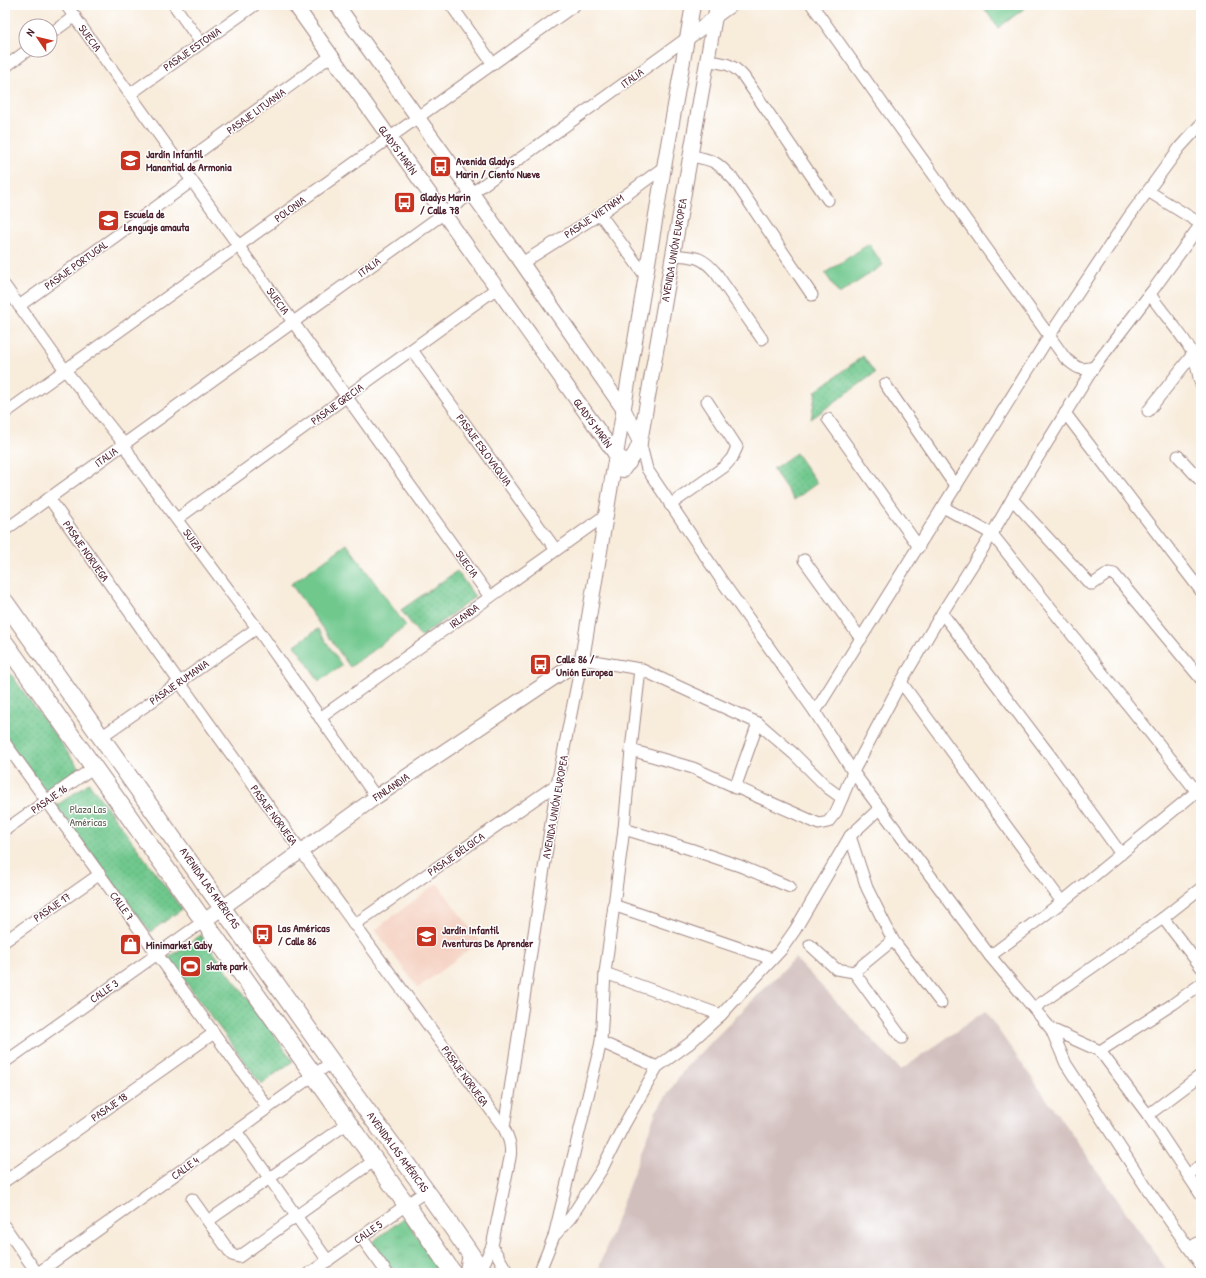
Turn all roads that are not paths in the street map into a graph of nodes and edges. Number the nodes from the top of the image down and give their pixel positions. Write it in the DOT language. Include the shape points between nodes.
graph roads {
  1 [pos="66,5"];
  2 [pos="174,5"];
  3 [pos="255,5"];
  4 [pos="295,5"];
  5 [pos="337,5"];
  6 [pos="452,5"];
  7 [pos="575,5"];
  8 [pos="693,5"];
  9 [pos="733,5"];
  10 [pos="812,5"];
  11 [pos="716,12"];
  12 [pos="74,16"];
  13 [pos="58,28"];
  14 [pos="687,38"];
  15 [pos="201,43"];
  16 [pos="331,56"];
  17 [pos="18,57"];
  18 [pos="708,61"];
  19 [pos="493,64"];
  20 [pos="5,67"];
  21 [pos="130,94"];
  22 [pos="417,118"];
  23 [pos="1201,124"];
  24 [pos="390,138"];
  25 [pos="691,156"];
  26 [pos="181,165"];
  27 [pos="664,167"];
  28 [pos="192,181"];
  29 [pos="1148,190"];
  30 [pos="471,194"];
  31 [pos="828,200"];
  32 [pos="444,214"];
  33 [pos="600,214"];
  34 [pos="1201,224"];
  35 [pos="239,246"];
  36 [pos="672,255"];
  37 [pos="522,263"];
  38 [pos="646,277"];
  39 [pos="5,286"];
  40 [pos="497,288"];
  41 [pos="1150,294"];
  42 [pos="812,295"];
  43 [pos="19,306"];
  44 [pos="294,322"];
  45 [pos="1050,335"];
  46 [pos="762,339"];
  47 [pos="412,350"];
  48 [pos="1193,354"];
  49 [pos="1094,367"];
  50 [pos="65,370"];
  51 [pos="885,384"];
  52 [pos="1201,384"];
  53 [pos="347,397"];
  54 [pos="707,402"];
  55 [pos="624,410"];
  56 [pos="1148,411"];
  57 [pos="5,413"];
  58 [pos="1065,413"];
  59 [pos="828,419"];
  60 [pos="640,442"];
  61 [pos="124,444"];
  62 [pos="616,455"];
  63 [pos="1178,456"];
  64 [pos="629,463"];
  65 [pos="647,469"];
  66 [pos="1201,480"];
  67 [pos="611,486"];
  68 [pos="956,487"];
  69 [pos="49,498"];
  70 [pos="1012,500"];
  71 [pos="670,504"];
  72 [pos="943,507"];
  73 [pos="607,514"];
  74 [pos="177,519"];
  75 [pos="5,530"];
  76 [pos="992,534"];
  77 [pos="919,547"];
  78 [pos="556,550"];
  79 [pos="804,560"];
  80 [pos="1201,592"];
  81 [pos="490,597"];
  82 [pos="5,602"];
  83 [pos="942,612"];
  84 [pos="257,628"];
  85 [pos="860,640"];
  86 [pos="5,643"];
  87 [pos="582,658"];
  88 [pos="640,669"];
  89 [pos="1201,679"];
  90 [pos="901,682"];
  91 [pos="179,683"];
  92 [pos="815,712"];
  93 [pos="320,718"];
  94 [pos="758,723"];
  95 [pos="101,737"];
  96 [pos="5,743"];
  97 [pos="631,750"];
  98 [pos="94,767"];
  99 [pos="853,772"];
  100 [pos="557,784"];
  101 [pos="735,788"];
  102 [pos="1199,792"];
  103 [pos="376,797"];
  104 [pos="842,798"];
  105 [pos="47,801"];
  106 [pos="880,808"];
  107 [pos="624,829"];
  108 [pos="5,830"];
  109 [pos="850,836"];
  110 [pos="301,852"];
  111 [pos="1121,854"];
  112 [pos="100,874"];
  113 [pos="790,887"];
  114 [pos="1201,888"];
  115 [pos="1062,902"];
  116 [pos="613,905"];
  117 [pos="223,907"];
  118 [pos="1163,918"];
  119 [pos="204,921"];
  120 [pos="354,925"];
  121 [pos="5,940"];
  122 [pos="893,940"];
  123 [pos="810,945"];
  124 [pos="157,954"];
  125 [pos="990,956"];
  126 [pos="772,959"];
  127 [pos="1201,967"];
  128 [pos="605,972"];
  129 [pos="854,972"];
  130 [pos="1201,984"];
  131 [pos="941,1003"];
  132 [pos="1034,1008"];
  133 [pos="721,1016"];
  134 [pos="1051,1029"];
  135 [pos="214,1033"];
  136 [pos="902,1038"];
  137 [pos="601,1042"];
  138 [pos="1100,1051"];
  139 [pos="5,1062"];
  140 [pos="332,1062"];
  141 [pos="657,1067"];
  142 [pos="314,1075"];
  143 [pos="1201,1075"];
  144 [pos="268,1108"];
  145 [pos="1148,1115"];
  146 [pos="348,1123"];
  147 [pos="504,1128"];
  148 [pos="236,1131"];
  149 [pos="375,1160"];
  150 [pos="1201,1165"];
  151 [pos="1188,1175"];
  152 [pos="269,1178"];
  153 [pos="5,1181"];
  154 [pos="426,1191"];
  155 [pos="1201,1195"];
  156 [pos="192,1199"];
  157 [pos="406,1204"];
  158 [pos="295,1216"];
  159 [pos="208,1220"];
  160 [pos="5,1227"];
  161 [pos="554,1236"];
  162 [pos="361,1237"];
  163 [pos="1201,1241"];
  164 [pos="492,1246"];
  165 [pos="1189,1248"];
  166 [pos="328,1261"];
  167 [pos="1201,1264"];
  168 [pos="476,1272"];
  169 [pos="38,1273"];
  170 [pos="310,1273"];
  171 [pos="387,1273"];
  172 [pos="453,1273"];
  173 [pos="508,1273"];
  174 [pos="539,1273"];
  1 -- 12 [label="street, SUECIA"];
  2 -- 15 [label="street"];
  3 -- 15 [label="street, PASAJE ESTONIA"];
  4 -- 16 [label="street, GLADYS MARÍN"];
  5 -- 22 [label="street"];
  6 -- 19 [label="street"];
  7 -- 19 [label="street, POLONIA"];
  8 -- 14 [label="street, AVENIDA UNIÓN EUROPEA"];
  9 -- 11 [label="street, ITALIA"];
  10 -- 45 [label="street"];
  11 -- 14 [label="street, ITALIA"];
  11 -- 18 [label="street, AVENIDA UNIÓN EUROPEA"];
  12 -- 13 [label="street"];
  12 -- 21 [label="street, SUECIA"];
  14 -- 27 [label="street, AVENIDA UNIÓN EUROPEA"];
  14 -- 30 [label="street, ITALIA"];
  15 -- 21 [label="street, PASAJE ESTONIA"];
  16 -- 24 [label="street, GLADYS MARÍN"];
  16 -- 26 [label="street, PASAJE LITUANIA"];
  17 -- 20 [label="street"];
  18 -- 25 [label="street, AVENIDA UNIÓN EUROPEA"];
  18 -- 31 [label="street" via="728,64 744,77"];
  19 -- 22 [label="street, POLONIA"];
  21 -- 26 [label="street, SUECIA"];
  22 -- 24 [label="street, POLONIA"];
  22 -- 30 [label="street"];
  23 -- 29 [label="street"];
  24 -- 32 [label="street, GLADYS MARÍN"];
  24 -- 35 [label="street, POLONIA"];
  25 -- 36 [label="street, AVENIDA UNIÓN EUROPEA"];
  25 -- 42 [label="street" via="711,160 734,180"];
  26 -- 28 [label="street, SUECIA"];
  27 -- 33 [label="street, PASAJE VIETNAM"];
  27 -- 38 [label="street, AVENIDA UNIÓN EUROPEA"];
  28 -- 35 [label="street, SUECIA"];
  28 -- 43 [label="street, PASAJE PORTUGAL"];
  29 -- 34 [label="street"];
  29 -- 45 [label="street"];
  30 -- 32 [label="street, ITALIA"];
  30 -- 37 [label="street"];
  32 -- 40 [label="street, GLADYS MARÍN"];
  32 -- 44 [label="street, ITALIA"];
  33 -- 37 [label="street, PASAJE VIETNAM"];
  33 -- 38 [label="street"];
  34 -- 41 [label="street"];
  35 -- 44 [label="street, SUECIA"];
  35 -- 50 [label="street, POLONIA"];
  36 -- 46 [label="street" via="697,257 708,263"];
  36 -- 60 [label="street, AVENIDA UNIÓN EUROPEA"];
  37 -- 55 [label="street"];
  38 -- 55 [label="street, AVENIDA UNIÓN EUROPEA"];
  39 -- 43 [label="street, SUIZA"];
  40 -- 47 [label="street, PASAJE GRECIA"];
  40 -- 62 [label="street, GLADYS MARÍN"];
  41 -- 48 [label="street"];
  41 -- 49 [label="street"];
  43 -- 50 [label="street, SUIZA"];
  44 -- 53 [label="street, SUECIA"];
  44 -- 61 [label="street, ITALIA"];
  45 -- 49 [label="street" via="1065,358 1075,366 1084,370"];
  45 -- 68 [label="street"];
  47 -- 53 [label="street, PASAJE GRECIA"];
  47 -- 78 [label="street, PASAJE ESLOVAQUIA"];
  48 -- 52 [label="street"];
  48 -- 56 [label="street"];
  49 -- 58 [label="street"];
  50 -- 57 [label="street, POLONIA"];
  50 -- 61 [label="street, SUIZA"];
  51 -- 68 [label="street"];
  53 -- 74 [label="street, PASAJE GRECIA"];
  53 -- 81 [label="street, SUECIA"];
  54 -- 71 [label="street" via="737,447 724,467"];
  55 -- 60 [label="street"];
  55 -- 62 [label="street, AVENIDA UNIÓN EUROPEA"];
  58 -- 70 [label="street"];
  58 -- 80 [label="street"];
  59 -- 77 [label="street"];
  60 -- 64 [label="street, AVENIDA UNIÓN EUROPEA"];
  60 -- 65 [label="street"];
  61 -- 69 [label="street, ITALIA"];
  61 -- 74 [label="street, SUIZA" via="134,462"];
  62 -- 64 [label="street, GLADYS MARÍN"];
  62 -- 67 [label="street, AVENIDA UNIÓN EUROPEA"];
  63 -- 66 [label="street"];
  64 -- 65 [label="street, GLADYS MARÍN"];
  64 -- 67 [label="street, AVENIDA UNIÓN EUROPEA"];
  65 -- 71 [label="street"];
  67 -- 73 [label="street, AVENIDA UNIÓN EUROPEA"];
  68 -- 72 [label="street"];
  69 -- 75 [label="street, ITALIA"];
  69 -- 91 [label="street, PASAJE NORUEGA"];
  70 -- 76 [label="street"];
  70 -- 89 [label="street" via="1090,584 1109,573 1114,574"];
  71 -- 92 [label="street"];
  72 -- 76 [label="street"];
  72 -- 77 [label="street"];
  73 -- 78 [label="street, IRLANDA"];
  73 -- 87 [label="street, AVENIDA UNIÓN EUROPEA"];
  74 -- 84 [label="street, SUIZA"];
  76 -- 83 [label="street"];
  76 -- 102 [label="street"];
  77 -- 85 [label="street"];
  78 -- 81 [label="street, IRLANDA"];
  79 -- 85 [label="street"];
  81 -- 93 [label="street, IRLANDA"];
  82 -- 95 [label="main road, AVENIDA LAS AMÉRICAS"];
  83 -- 90 [label="street"];
  83 -- 111 [label="street"];
  84 -- 91 [label="street, PASAJE RUMANIA"];
  84 -- 93 [label="street, SUIZA"];
  85 -- 92 [label="street"];
  86 -- 98 [label="main road"];
  87 -- 88 [label="street"];
  87 -- 100 [label="street, AVENIDA UNIÓN EUROPEA"];
  87 -- 103 [label="street, FINLANDIA"];
  88 -- 94 [label="street"];
  88 -- 97 [label="street"];
  90 -- 99 [label="street"];
  90 -- 115 [label="street"];
  91 -- 95 [label="street, PASAJE RUMANIA"];
  91 -- 110 [label="street, PASAJE NORUEGA"];
  92 -- 99 [label="street"];
  93 -- 103 [label="street, SUIZA"];
  94 -- 101 [label="street"];
  94 -- 104 [label="street"];
  95 -- 117 [label="main road, AVENIDA LAS AMÉRICAS"];
  96 -- 105 [label="street, CALLE 7"];
  97 -- 101 [label="street" via="693,768"];
  97 -- 107 [label="street"];
  98 -- 105 [label="street, PASAJE 16"];
  98 -- 119 [label="main road"];
  99 -- 104 [label="street"];
  99 -- 106 [label="street"];
  100 -- 120 [label="street, PASAJE BÉLGICA"];
  100 -- 147 [label="street, AVENIDA UNIÓN EUROPEA"];
  101 -- 104 [label="street" via="819,824 828,822"];
  102 -- 111 [label="street"];
  103 -- 110 [label="street, FINLANDIA"];
  105 -- 108 [label="street, PASAJE 16"];
  105 -- 112 [label="street, CALLE 7"];
  106 -- 109 [label="street"];
  106 -- 125 [label="street"];
  107 -- 113 [label="street" via="690,848"];
  107 -- 116 [label="street"];
  109 -- 122 [label="street" via="867,888"];
  109 -- 126 [label="street" via="795,930"];
  110 -- 117 [label="street, FINLANDIA"];
  110 -- 120 [label="street, PASAJE NORUEGA"];
  111 -- 115 [label="street"];
  112 -- 121 [label="street, PASAJE 17"];
  112 -- 124 [label="street, CALLE 7"];
  114 -- 118 [label="street"];
  115 -- 125 [label="street"];
  116 -- 126 [label="street"];
  116 -- 128 [label="street"];
  117 -- 119 [label="street, FINLANDIA"];
  117 -- 140 [label="main road, AVENIDA LAS AMÉRICAS"];
  118 -- 127 [label="street"];
  118 -- 132 [label="street"];
  119 -- 124 [label="street, CALLE 3"];
  119 -- 142 [label="main road"];
  120 -- 147 [label="street, PASAJE NORUEGA"];
  122 -- 129 [label="street"];
  122 -- 131 [label="street"];
  123 -- 129 [label="street" via="836,969"];
  124 -- 135 [label="street, CALLE 7"];
  124 -- 139 [label="street, CALLE 3"];
  125 -- 132 [label="street"];
  126 -- 133 [label="street"];
  128 -- 133 [label="street"];
  128 -- 137 [label="street"];
  129 -- 136 [label="street"];
  130 -- 138 [label="street"];
  132 -- 134 [label="street"];
  133 -- 141 [label="street"];
  134 -- 138 [label="street"];
  134 -- 165 [label="street" via="1066,1064"];
  135 -- 144 [label="street, CALLE 7"];
  135 -- 153 [label="street, PASAJE 18"];
  137 -- 141 [label="street"];
  137 -- 161 [label="street"];
  138 -- 145 [label="street"];
  140 -- 142 [label="street, CALLE 4"];
  140 -- 154 [label="main road, AVENIDA LAS AMÉRICAS"];
  141 -- 161 [label="street" via="602,1169 571,1217"];
  142 -- 144 [label="street, CALLE 4"];
  142 -- 146 [label="main road"];
  143 -- 145 [label="street"];
  144 -- 148 [label="street, CALLE 4"];
  145 -- 151 [label="street"];
  146 -- 149 [label="main road"];
  146 -- 152 [label="street"];
  147 -- 164 [label="street, PASAJE NORUEGA" via="512,1148"];
  148 -- 152 [label="street"];
  148 -- 169 [label="street, CALLE 4"];
  149 -- 157 [label="main road"];
  149 -- 158 [label="street"];
  150 -- 151 [label="street"];
  151 -- 155 [label="street"];
  152 -- 158 [label="street"];
  152 -- 159 [label="street"];
  154 -- 157 [label="street, CALLE 5"];
  154 -- 168 [label="main road, AVENIDA LAS AMÉRICAS" via="469,1251"];
  156 -- 159 [label="street"];
  157 -- 162 [label="street, CALLE 5"];
  157 -- 172 [label="main road"];
  158 -- 159 [label="street" via="239,1258 232,1255"];
  158 -- 166 [label="street"];
  160 -- 169 [label="street"];
  161 -- 174 [label="street"];
  162 -- 166 [label="street, CALLE 5"];
  162 -- 171 [label="street"];
  163 -- 165 [label="street"];
  164 -- 168 [label="street, PASAJE NORUEGA"];
  164 -- 173 [label="street"];
  165 -- 167 [label="street"];
  166 -- 170 [label="street, CALLE 5"];
}
